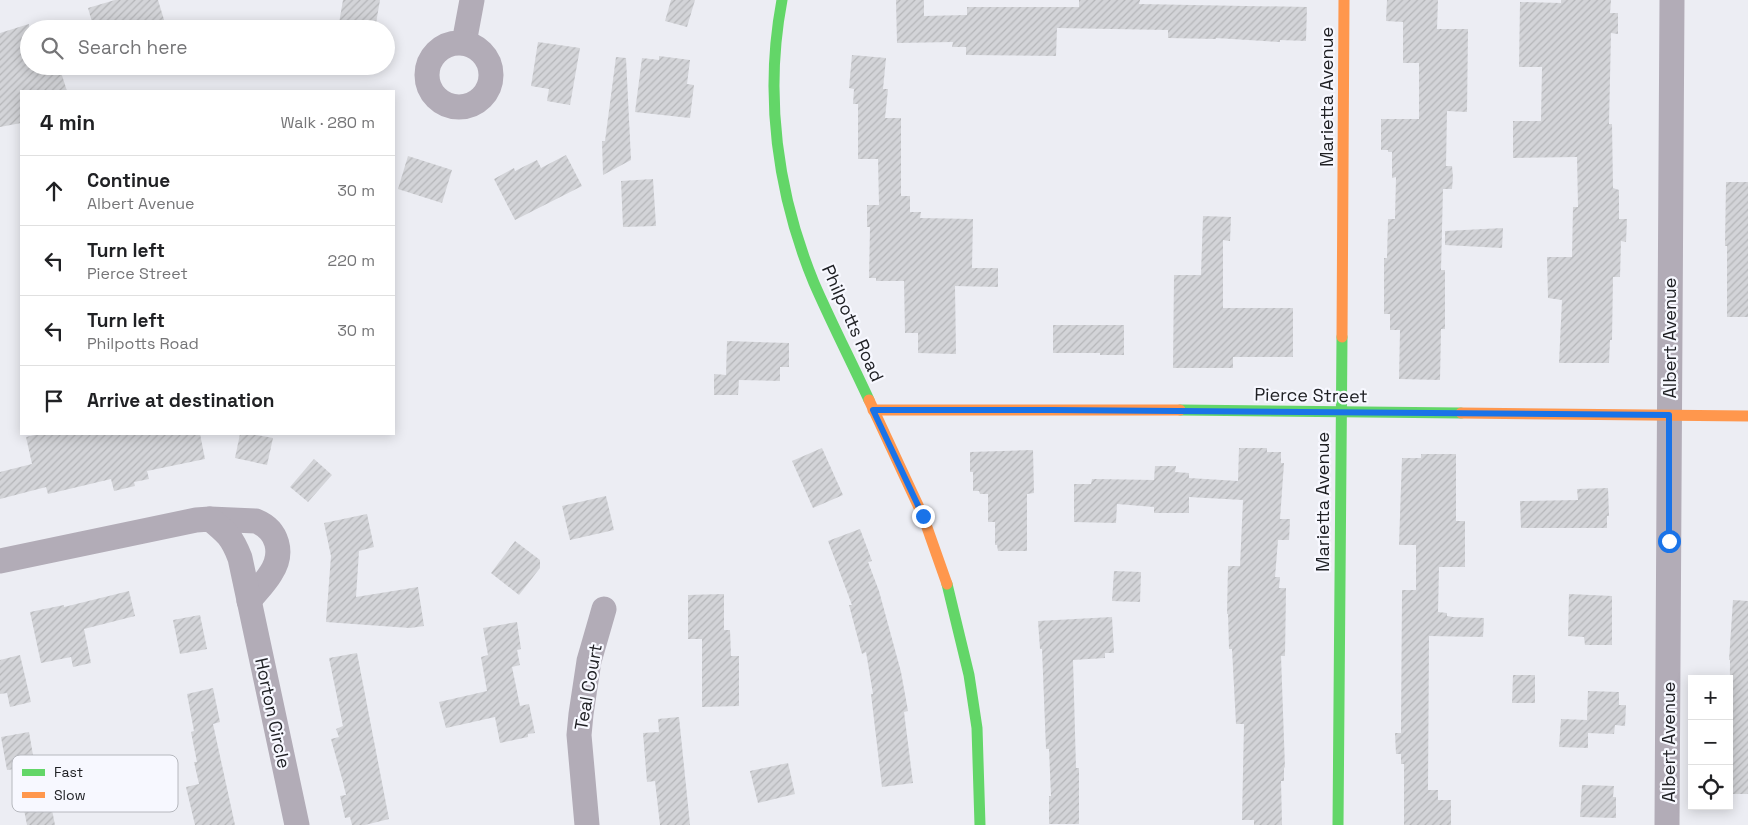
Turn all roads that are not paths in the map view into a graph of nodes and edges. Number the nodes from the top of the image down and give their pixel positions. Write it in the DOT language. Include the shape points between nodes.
graph roads {
  1 [pos="472,0"];
  2 [pos="782,0"];
  3 [pos="1344,0"];
  4 [pos="1672,0"];
  5 [pos="464,43"];
  6 [pos="873,410"];
  7 [pos="1340,413"];
  8 [pos="1669,415"];
  9 [pos="1748,416"];
  10 [pos="210,519"];
  11 [pos="0,562"];
  12 [pos="249,601"];
  13 [pos="604,609"];
  14 [pos="297,825"];
  15 [pos="587,825"];
  16 [pos="980,825"];
  17 [pos="1338,825"];
  18 [pos="1667,825"];
  1 -- 5 [label="street"];
  2 -- 6 [label="street, Philpotts Road" via="773,77 780,169 793,223 814,282"];
  3 -- 7 [label="street, Marietta Avenue"];
  4 -- 8 [label="street, Albert Avenue"];
  6 -- 7 [label="street, Pierce Street"];
  6 -- 16 [label="street, Philpotts Road" via="923,516 946,580 976,719"];
  7 -- 8 [label="street, Pierce Street"];
  7 -- 17 [label="street, Marietta Avenue"];
  8 -- 9 [label="street, Pierce Street"];
  8 -- 18 [label="street, Albert Avenue"];
  10 -- 11 [label="street"];
  10 -- 12 [label="street, Horton Circle" via="234,540"];
  10 -- 12 [label="street" via="256,521 272,532 278,544 278,556 272,572"];
  12 -- 14 [label="street, Horton Circle"];
  13 -- 15 [label="street, Teal Court" via="589,661 580,721"];
}
